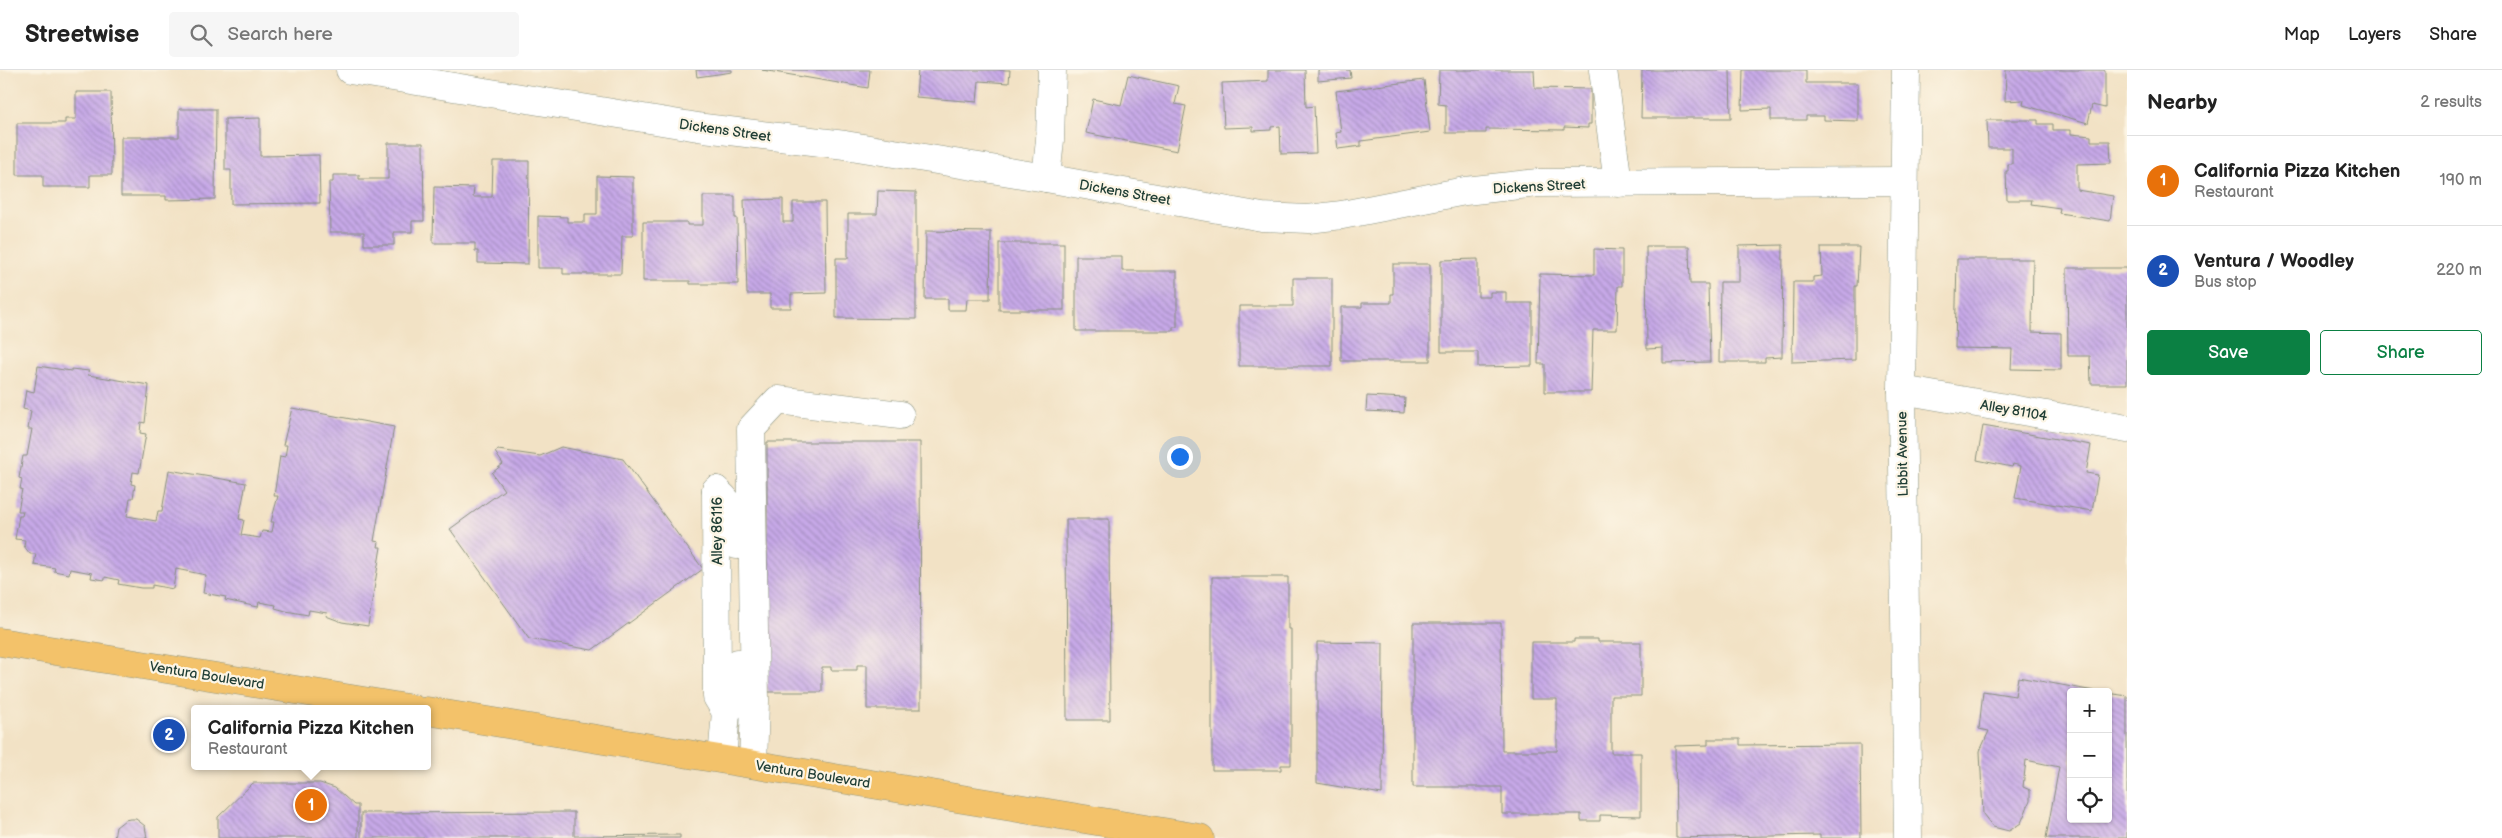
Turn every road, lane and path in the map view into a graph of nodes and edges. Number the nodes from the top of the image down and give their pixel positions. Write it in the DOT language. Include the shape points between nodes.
graph roads {
  1 [pos="350,70"];
  2 [pos="1052,70"];
  3 [pos="1603,70"];
  4 [pos="1906,70"];
  5 [pos="1046,178"];
  6 [pos="1903,180"];
  7 [pos="1618,183"];
  8 [pos="1902,390"];
  9 [pos="900,415"];
  10 [pos="2127,429"];
  11 [pos="0,642"];
  12 [pos="389,705"];
  13 [pos="431,712"];
  14 [pos="726,712"];
  15 [pos="722,759"];
  16 [pos="753,764"];
  17 [pos="1164,835"];
  18 [pos="1200,838"];
  19 [pos="1908,838"];
  1 -- 5 [label="street, Dickens Street" via="704,128 845,145"];
  2 -- 5 [label="street"];
  3 -- 7 [label="street"];
  4 -- 6 [label="street, Libbit Avenue"];
  5 -- 7 [label="street, Dickens Street" via="1262,217 1308,218 1342,215 1466,191 1538,183"];
  6 -- 7 [label="street, Dickens Street"];
  6 -- 8 [label="street, Libbit Avenue"];
  8 -- 10 [label="street, Alley 81104"];
  8 -- 19 [label="street, Libbit Avenue"];
  9 -- 16 [label="street" via="778,400 751,429 756,702"];
  11 -- 12 [label="main road, Ventura Boulevard"];
  13 -- 15 [label="main road, Ventura Boulevard"];
  14 -- 14 [label="street, Alley 86116" via="738,699 737,514 730,502 716,490 717,697"];
  14 -- 15 [label="street, Alley 86116"];
  15 -- 16 [label="main road, Ventura Boulevard"];
  16 -- 17 [label="main road, Ventura Boulevard"];
  17 -- 18 [label="main road, Ventura Boulevard"];
}
